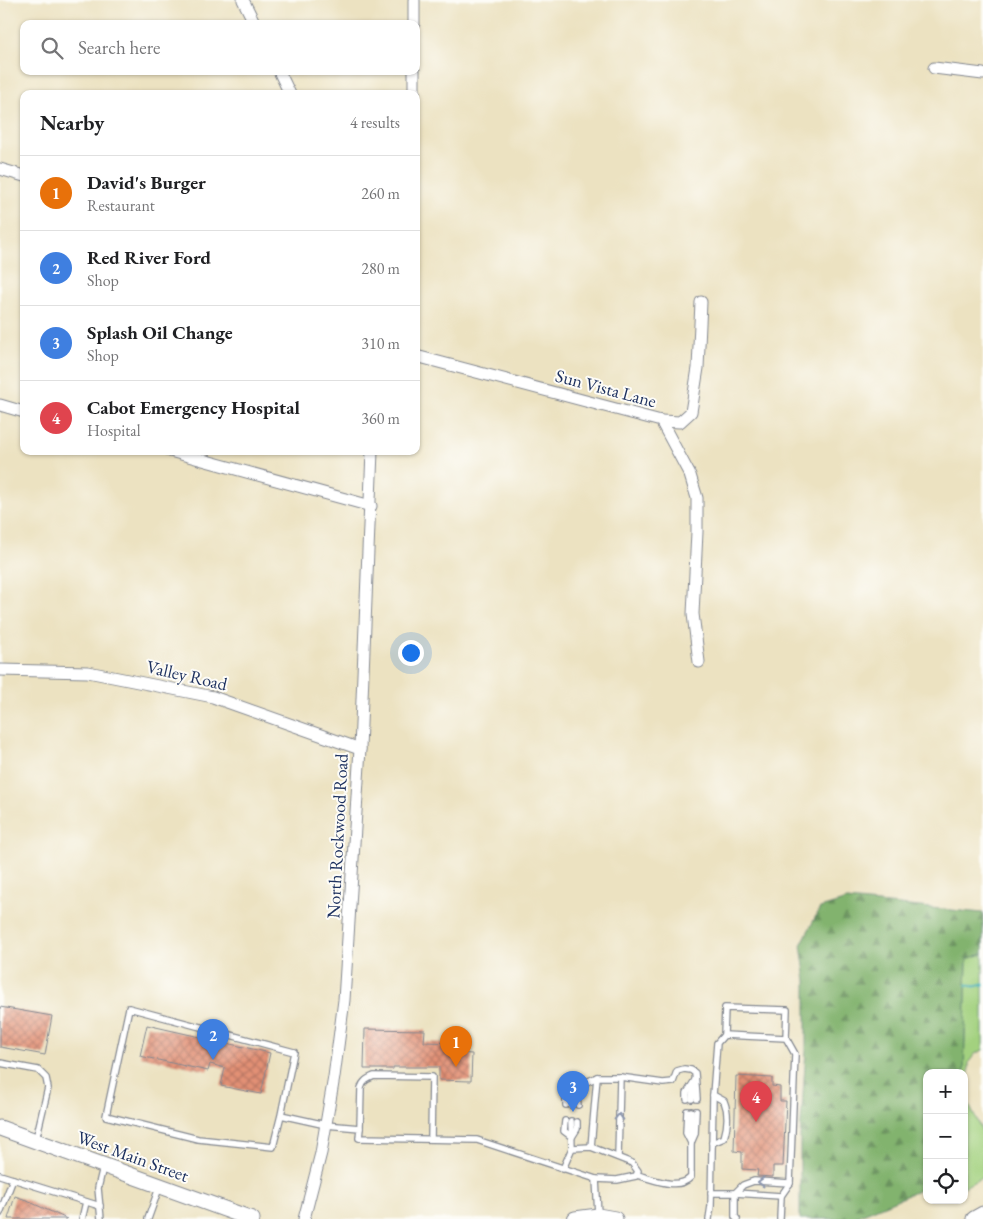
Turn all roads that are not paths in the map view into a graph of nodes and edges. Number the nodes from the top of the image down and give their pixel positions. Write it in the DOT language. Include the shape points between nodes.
graph roads {
  1 [pos="243,0"];
  2 [pos="414,0"];
  3 [pos="253,20"];
  4 [pos="414,20"];
  5 [pos="934,68"];
  6 [pos="983,74"];
  7 [pos="281,75"];
  8 [pos="414,75"];
  9 [pos="288,90"];
  10 [pos="414,90"];
  11 [pos="0,169"];
  12 [pos="20,175"];
  13 [pos="701,302"];
  14 [pos="420,357"];
  15 [pos="0,405"];
  16 [pos="20,411"];
  17 [pos="661,421"];
  18 [pos="185,455"];
  19 [pos="372,455"];
  20 [pos="371,506"];
  21 [pos="699,662"];
  22 [pos="0,670"];
  23 [pos="360,749"];
  24 [pos="724,1035"];
  25 [pos="786,1038"];
  26 [pos="0,1063"];
  27 [pos="620,1077"];
  28 [pos="597,1078"];
  29 [pos="695,1080"];
  30 [pos="575,1089"];
  31 [pos="713,1095"];
  32 [pos="568,1105"];
  33 [pos="578,1105"];
  34 [pos="281,1115"];
  35 [pos="326,1125"];
  36 [pos="0,1128"];
  37 [pos="360,1128"];
  38 [pos="572,1137"];
  39 [pos="431,1140"];
  40 [pos="35,1141"];
  41 [pos="691,1143"];
  42 [pos="712,1143"];
  43 [pos="591,1147"];
  44 [pos="572,1148"];
  45 [pos="618,1157"];
  46 [pos="103,1165"];
  47 [pos="564,1169"];
  48 [pos="0,1175"];
  49 [pos="637,1175"];
  50 [pos="13,1179"];
  51 [pos="596,1179"];
  52 [pos="790,1183"];
  53 [pos="160,1186"];
  54 [pos="711,1193"];
  55 [pos="735,1193"];
  56 [pos="782,1196"];
  57 [pos="86,1202"];
  58 [pos="100,1206"];
  59 [pos="0,1212"];
  60 [pos="983,1214"];
  61 [pos="598,1216"];
  62 [pos="82,1219"];
  63 [pos="101,1219"];
  64 [pos="148,1219"];
  65 [pos="252,1219"];
  66 [pos="304,1219"];
  67 [pos="576,1219"];
  68 [pos="616,1219"];
  69 [pos="709,1219"];
  70 [pos="737,1219"];
  71 [pos="780,1219"];
  72 [pos="974,1219"];
  1 -- 3 [label="street"];
  2 -- 4 [label="street"];
  5 -- 6 [label="street"];
  7 -- 9 [label="street"];
  8 -- 10 [label="street"];
  11 -- 12 [label="street"];
  13 -- 17 [label="street" via="698,368 691,412 680,422"];
  14 -- 17 [label="street, Sun Vista Lane"];
  15 -- 16 [label="street"];
  17 -- 21 [label="street, Sun Vista Lane" via="690,475 697,498 693,614"];
  18 -- 20 [label="street"];
  19 -- 20 [label="street, North Rockwood Road"];
  20 -- 23 [label="street, North Rockwood Road"];
  22 -- 23 [label="street, Valley Road" via="88,672 213,697"];
  23 -- 35 [label="street, North Rockwood Road" via="344,1000"];
  24 -- 25 [label="lane"];
  24 -- 25 [label="lane" via="725,1008 787,1010"];
  24 -- 31 [label="lane" via="717,1043"];
  25 -- 52 [label="lane" via="795,1054"];
  26 -- 40 [label="lane" via="38,1070 46,1078 48,1088"];
  27 -- 28 [label="lane"];
  27 -- 29 [label="lane" via="663,1083 673,1082 677,1071 691,1070 695,1073"];
  45 -- 27 [label="lane, one-way"];
  28 -- 30 [label="lane"];
  28 -- 43 [label="lane"];
  29 -- 29 [label="lane" via="687,1093 692,1099"];
  30 -- 32 [label="lane"];
  30 -- 33 [label="lane"];
  31 -- 42 [label="lane"];
  31 -- 42 [label="lane" via="724,1101 727,1118 724,1138"];
  34 -- 34 [label="lane" via="294,1052 129,1008 106,1116 198,1139 273,1147"];
  34 -- 35 [label="lane"];
  35 -- 37 [label="lane"];
  35 -- 66 [label="street, North Rockwood Road"];
  36 -- 40 [label="main road, West Main Street"];
  37 -- 39 [label="lane" via="359,1138"];
  37 -- 39 [label="lane" via="361,1088 367,1079 374,1076 432,1077"];
  38 -- 38 [label="lane" via="564,1131 571,1121 577,1129"];
  38 -- 44 [label="lane"];
  39 -- 47 [label="lane" via="477,1140"];
  40 -- 46 [label="main road, West Main Street"];
  41 -- 41 [label="lane" via="695,1134 691,1111 686,1133"];
  41 -- 49 [label="lane" via="691,1176 686,1182 676,1184"];
  42 -- 54 [label="lane"];
  43 -- 44 [label="lane"];
  43 -- 45 [label="lane"];
  44 -- 47 [label="lane"];
  45 -- 49 [label="lane" via="632,1162"];
  46 -- 53 [label="main road, West Main Street"];
  46 -- 58 [label="lane" via="98,1188"];
  47 -- 51 [label="lane"];
  48 -- 50 [label="lane"];
  49 -- 51 [label="lane" via="617,1180"];
  50 -- 57 [label="lane"];
  50 -- 59 [label="lane"];
  51 -- 61 [label="lane"];
  52 -- 55 [label="lane, one-way" via="754,1181"];
  52 -- 56 [label="lane"];
  53 -- 64 [label="lane"];
  53 -- 65 [label="main road, West Main Street"];
  54 -- 55 [label="lane"];
  54 -- 69 [label="lane"];
  55 -- 56 [label="lane"];
  55 -- 70 [label="lane"];
  56 -- 71 [label="lane"];
  57 -- 58 [label="lane"];
  57 -- 62 [label="lane"];
  58 -- 63 [label="lane"];
  60 -- 72 [label="main road"];
  61 -- 67 [label="main road"];
  61 -- 68 [label="main road"];
}
